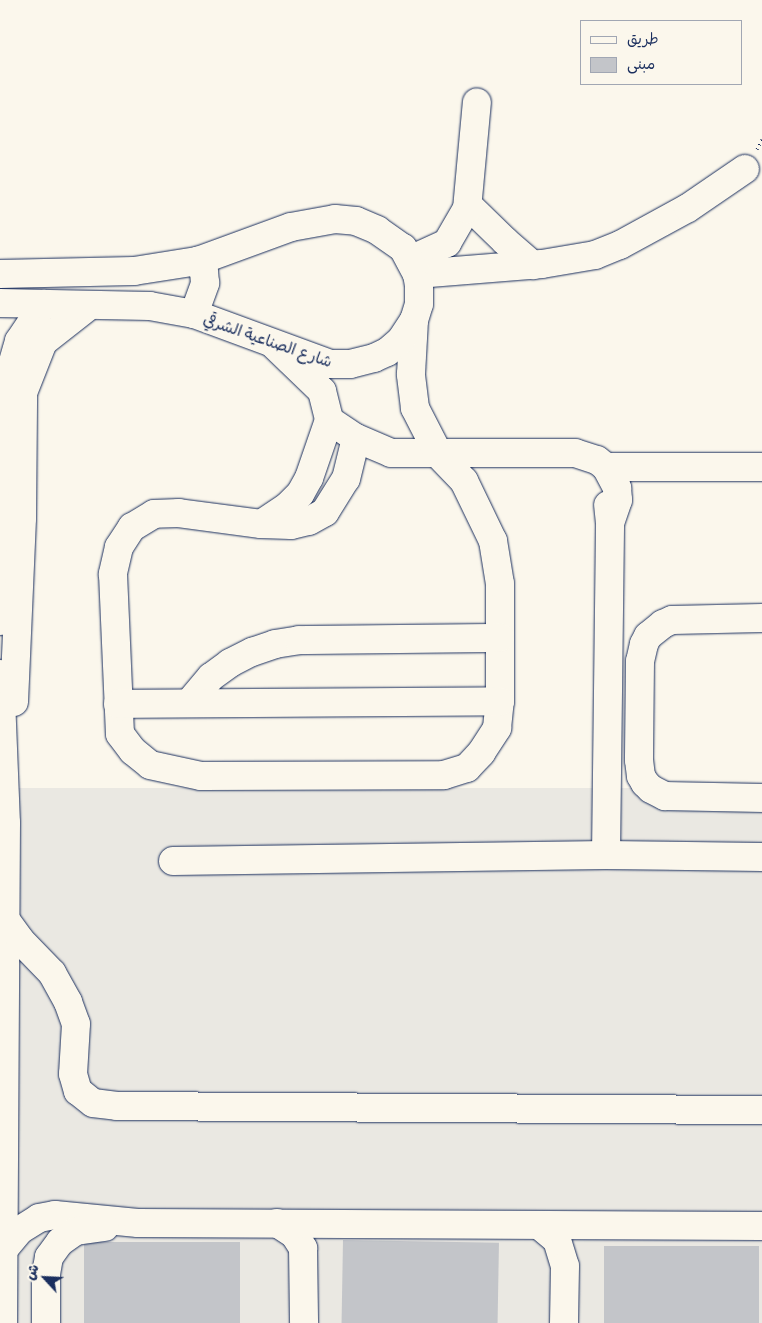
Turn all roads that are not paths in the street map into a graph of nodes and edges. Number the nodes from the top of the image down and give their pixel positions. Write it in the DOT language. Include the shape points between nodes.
graph roads {
  1 [pos="477,102"];
  2 [pos="745,169"];
  3 [pos="468,205"];
  4 [pos="198,261"];
  5 [pos="533,265"];
  6 [pos="413,267"];
  7 [pos="0,274"];
  8 [pos="0,303"];
  9 [pos="44,304"];
  10 [pos="90,305"];
  11 [pos="194,314"];
  12 [pos="414,320"];
  13 [pos="272,344"];
  14 [pos="329,420"];
  15 [pos="356,438"];
  16 [pos="575,453"];
  17 [pos="439,455"];
  18 [pos="606,467"];
  19 [pos="762,467"];
  20 [pos="610,522"];
  21 [pos="261,524"];
  22 [pos="762,618"];
  23 [pos="500,638"];
  24 [pos="0,662"];
  25 [pos="0,674"];
  26 [pos="500,701"];
  27 [pos="189,703"];
  28 [pos="118,704"];
  29 [pos="762,798"];
  30 [pos="6,823"];
  31 [pos="606,855"];
  32 [pos="762,858"];
  33 [pos="173,861"];
  34 [pos="5,919"];
  35 [pos="762,1110"];
  36 [pos="138,1223"];
  37 [pos="277,1223"];
  38 [pos="539,1225"];
  39 [pos="762,1226"];
  40 [pos="4,1249"];
  41 [pos="3,1323"];
  42 [pos="46,1323"];
  43 [pos="304,1323"];
  44 [pos="564,1323"];
  1 -- 3 [label="main road"];
  2 -- 5 [label="main road" via="688,208 620,245 568,261"];
  3 -- 5 [label="main road"];
  3 -- 6 [label="main road" via="447,243"];
  4 -- 6 [label="main road" via="291,227 335,219 356,221 378,230 403,248"];
  4 -- 7 [label="main road" via="134,271"];
  4 -- 11 [label="main road" via="205,283"];
  5 -- 6 [label="main road"];
  6 -- 12 [label="main road, شارع الصناعية الشرقي" via="419,304"];
  8 -- 9 [label="main road, شارع الصناعية الشرقي"];
  9 -- 10 [label="main road, شارع الصناعية الشرقي"];
  9 -- 24 [label="main road" via="19,341 4,392"];
  10 -- 11 [label="main road, شارع الصناعية الشرقي" via="150,306"];
  10 -- 30 [label="main road" via="43,342 23,393 16,673"];
  11 -- 13 [label="main road, شارع الصناعية الشرقي"];
  12 -- 13 [label="main road, شارع الصناعية الشرقي" via="387,352 350,364 330,364"];
  12 -- 17 [label="main road" via="411,374 416,408"];
  13 -- 14 [label="main road" via="322,392"];
  14 -- 15 [label="main road"];
  14 -- 21 [label="main road" via="310,478 300,494"];
  15 -- 17 [label="main road" via="391,453"];
  15 -- 21 [label="main road" via="346,479 325,512 309,521 292,525"];
  16 -- 17 [label="main road"];
  16 -- 18 [label="main road" via="587,455"];
  16 -- 20 [label="main road" via="592,467 599,478"];
  17 -- 23 [label="main road" via="464,480 493,541 500,584"];
  18 -- 19 [label="main road"];
  18 -- 20 [label="main road" via="617,488 618,500"];
  20 -- 31 [label="main road"];
  21 -- 28 [label="main road" via="179,513 154,514 132,527 119,546 113,574"];
  22 -- 29 [label="main road" via="672,620 648,636 640,661 639,760 645,783 665,796"];
  23 -- 26 [label="main road"];
  23 -- 27 [label="main road" via="299,640 275,644 230,663 211,677"];
  25 -- 30 [label="main road"];
  26 -- 27 [label="main road"];
  26 -- 28 [label="main road" via="497,728 481,754 467,768 444,775 422,776 201,776 180,773 150,765 133,751 120,734"];
  27 -- 28 [label="main road"];
  30 -- 34 [label="main road"];
  31 -- 32 [label="main road"];
  31 -- 33 [label="main road"];
  34 -- 35 [label="main road" via="52,973 68,1002 76,1024 73,1074 78,1091 93,1103 127,1106"];
  34 -- 40 [label="main road"];
  36 -- 37 [label="main road"];
  36 -- 40 [label="main road" via="55,1215 39,1218 20,1230"];
  36 -- 42 [label="main road" via="76,1231 60,1242 49,1257 46,1274"];
  37 -- 38 [label="main road"];
  37 -- 43 [label="main road" via="294,1234 303,1248"];
  38 -- 39 [label="main road"];
  38 -- 44 [label="main road" via="557,1240 565,1266"];
  40 -- 41 [label="main road"];
}
